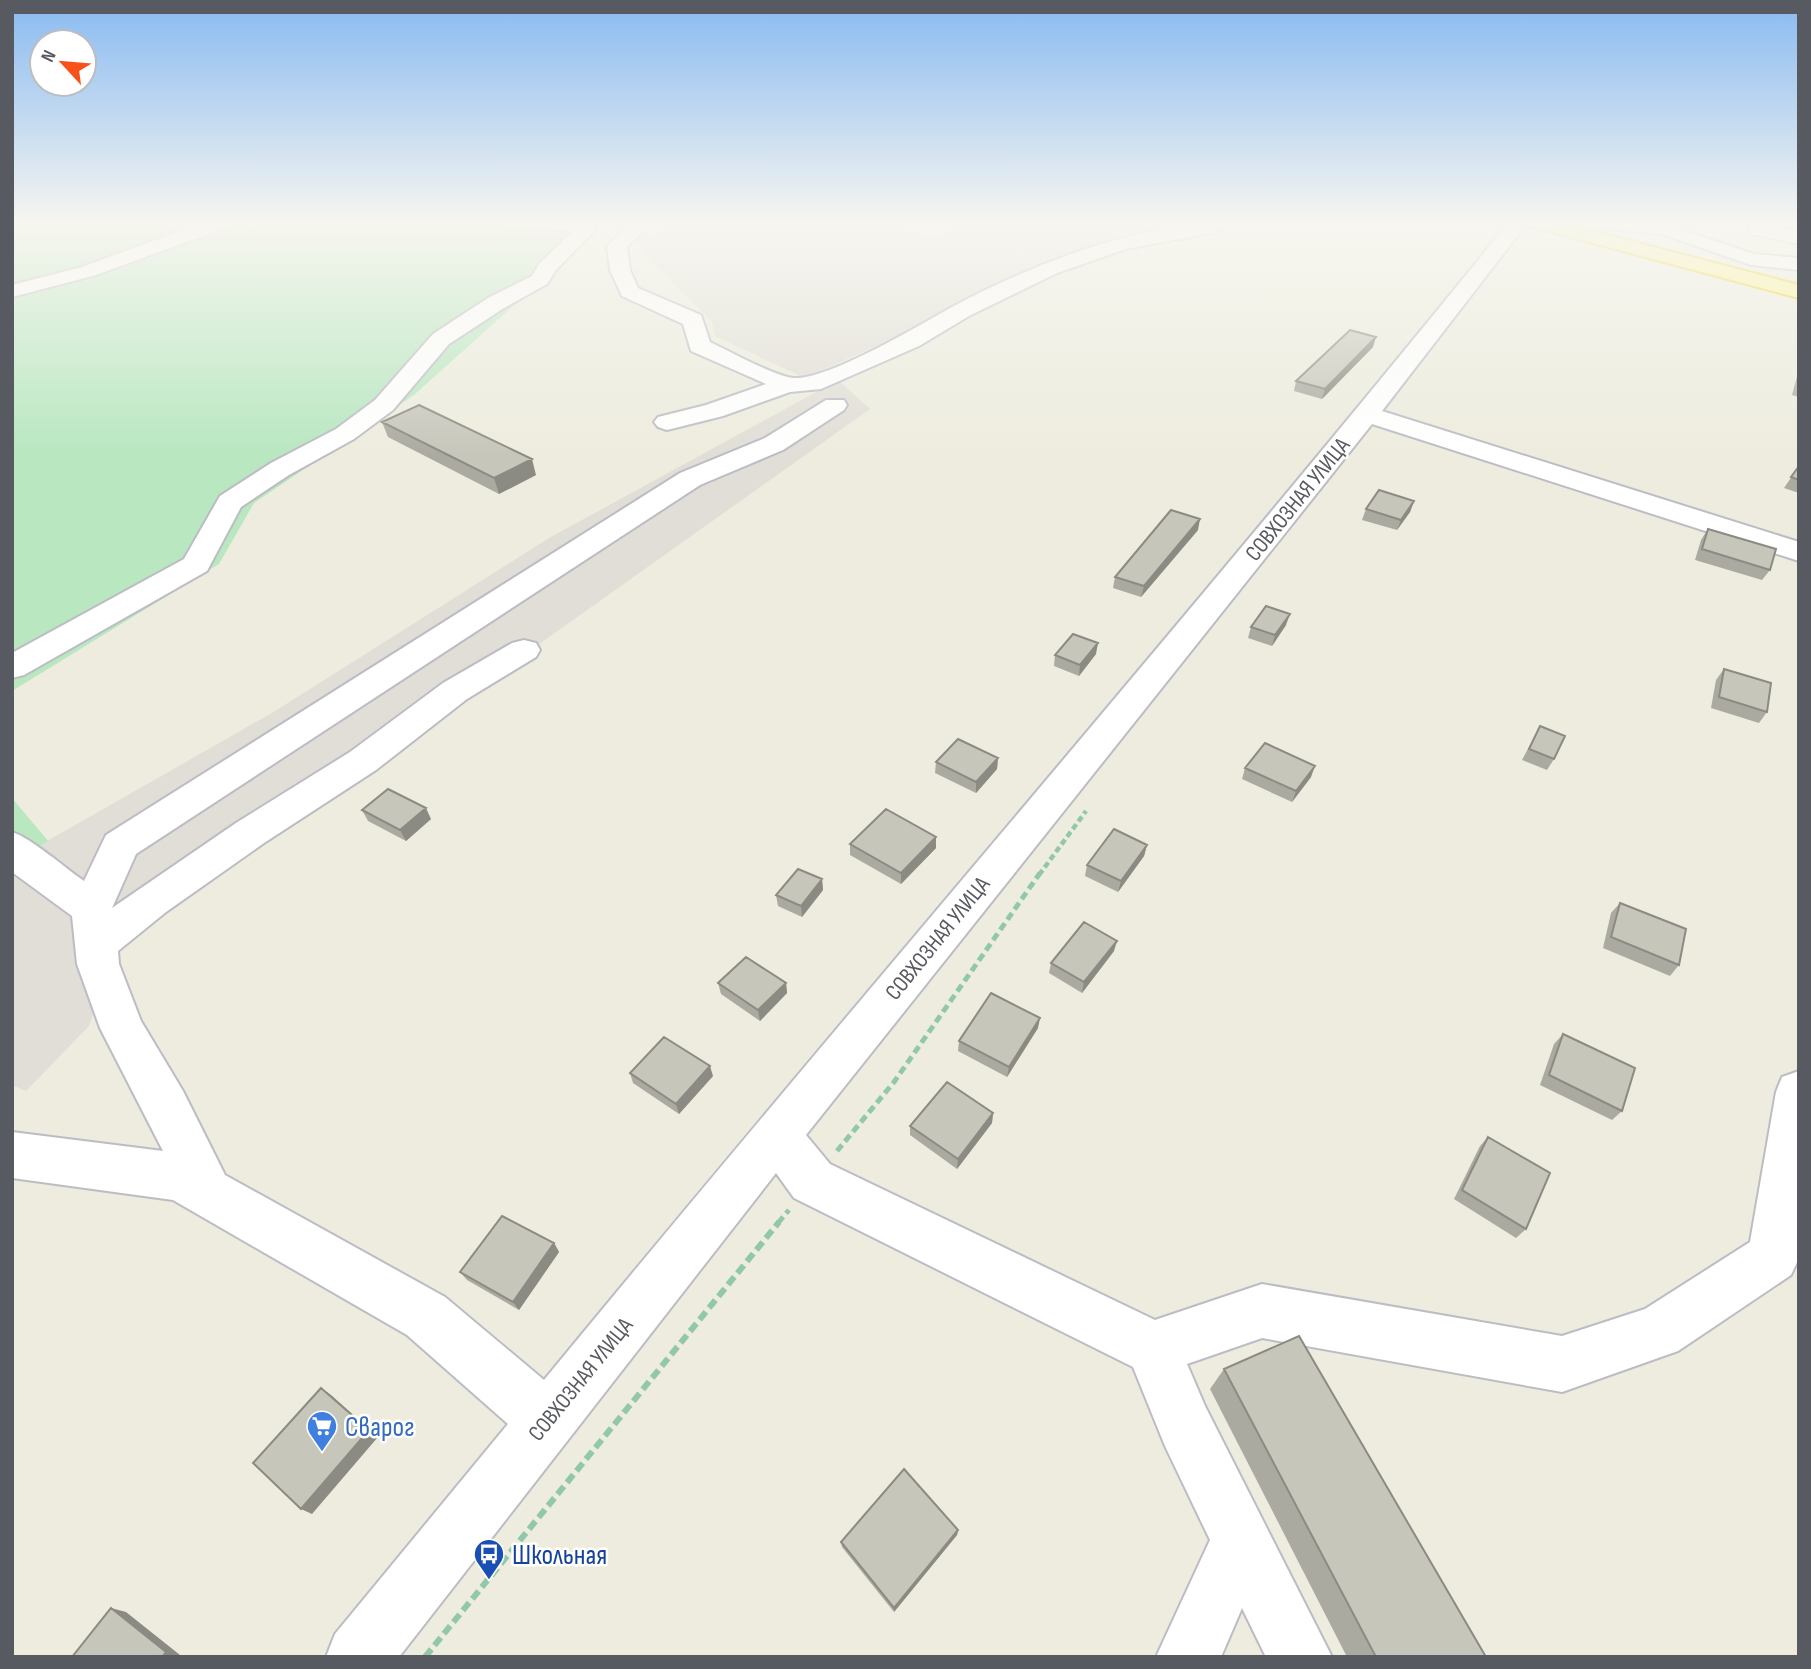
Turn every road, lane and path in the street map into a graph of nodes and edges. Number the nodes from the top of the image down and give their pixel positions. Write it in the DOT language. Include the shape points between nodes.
graph roads {
  1 [pos="502,300"];
  2 [pos="647,300"];
  3 [pos="985,300"];
  4 [pos="1457,300"];
  5 [pos="787,385"];
  6 [pos="835,405"];
  7 [pos="1367,414"];
  8 [pos="667,422"];
  9 [pos="1799,552"];
  10 [pos="524,650"];
  11 [pos="12,667"];
  12 [pos="1093,802"];
  13 [pos="12,846"];
  14 [pos="94,926"];
  15 [pos="1799,1092"];
  16 [pos="776,1135"];
  17 [pos="12,1155"];
  18 [pos="812,1181"];
  19 [pos="207,1192"];
  20 [pos="1786,1264"];
  21 [pos="1153,1348"];
  22 [pos="547,1420"];
  23 [pos="1242,1538"];
  24 [pos="358,1657"];
  25 [pos="425,1657"];
  26 [pos="1188,1657"];
  27 [pos="1300,1657"];
  1 -- 11 [label="street" via="441,339 384,405 345,434 230,502 196,565"];
  2 -- 5 [label="street" via="693,320 699,346"];
  3 -- 5 [label="street" via="911,341 812,384"];
  4 -- 7 [label="street, СОВХОЗНАЯ УЛИЦА"];
  5 -- 8 [label="street"];
  6 -- 14 [label="street" via="774,444 690,479 120,845"];
  7 -- 9 [label="street"];
  7 -- 16 [label="street, СОВХОЗНАЯ УЛИЦА"];
  10 -- 14 [label="street" via="455,691 363,761 152,901"];
  12 -- 18 [label="path" via="999,928 894,1082"];
  13 -- 14 [label="street"];
  14 -- 19 [label="street" via="98,964 122,1028"];
  15 -- 20 [label="street"];
  16 -- 18 [label="street"];
  16 -- 22 [label="street, СОВХОЗНАЯ УЛИЦА"];
  17 -- 19 [label="street" via="180,1177"];
  18 -- 21 [label="street"];
  18 -- 25 [label="path"];
  19 -- 22 [label="street" via="426,1317"];
  20 -- 21 [label="street" via="1659,1332 1562,1364 1262,1311"];
  21 -- 23 [label="street" via="1185,1426"];
  22 -- 24 [label="street, СОВХОЗНАЯ УЛИЦА"];
  23 -- 26 [label="street"];
  23 -- 27 [label="street"];
}
